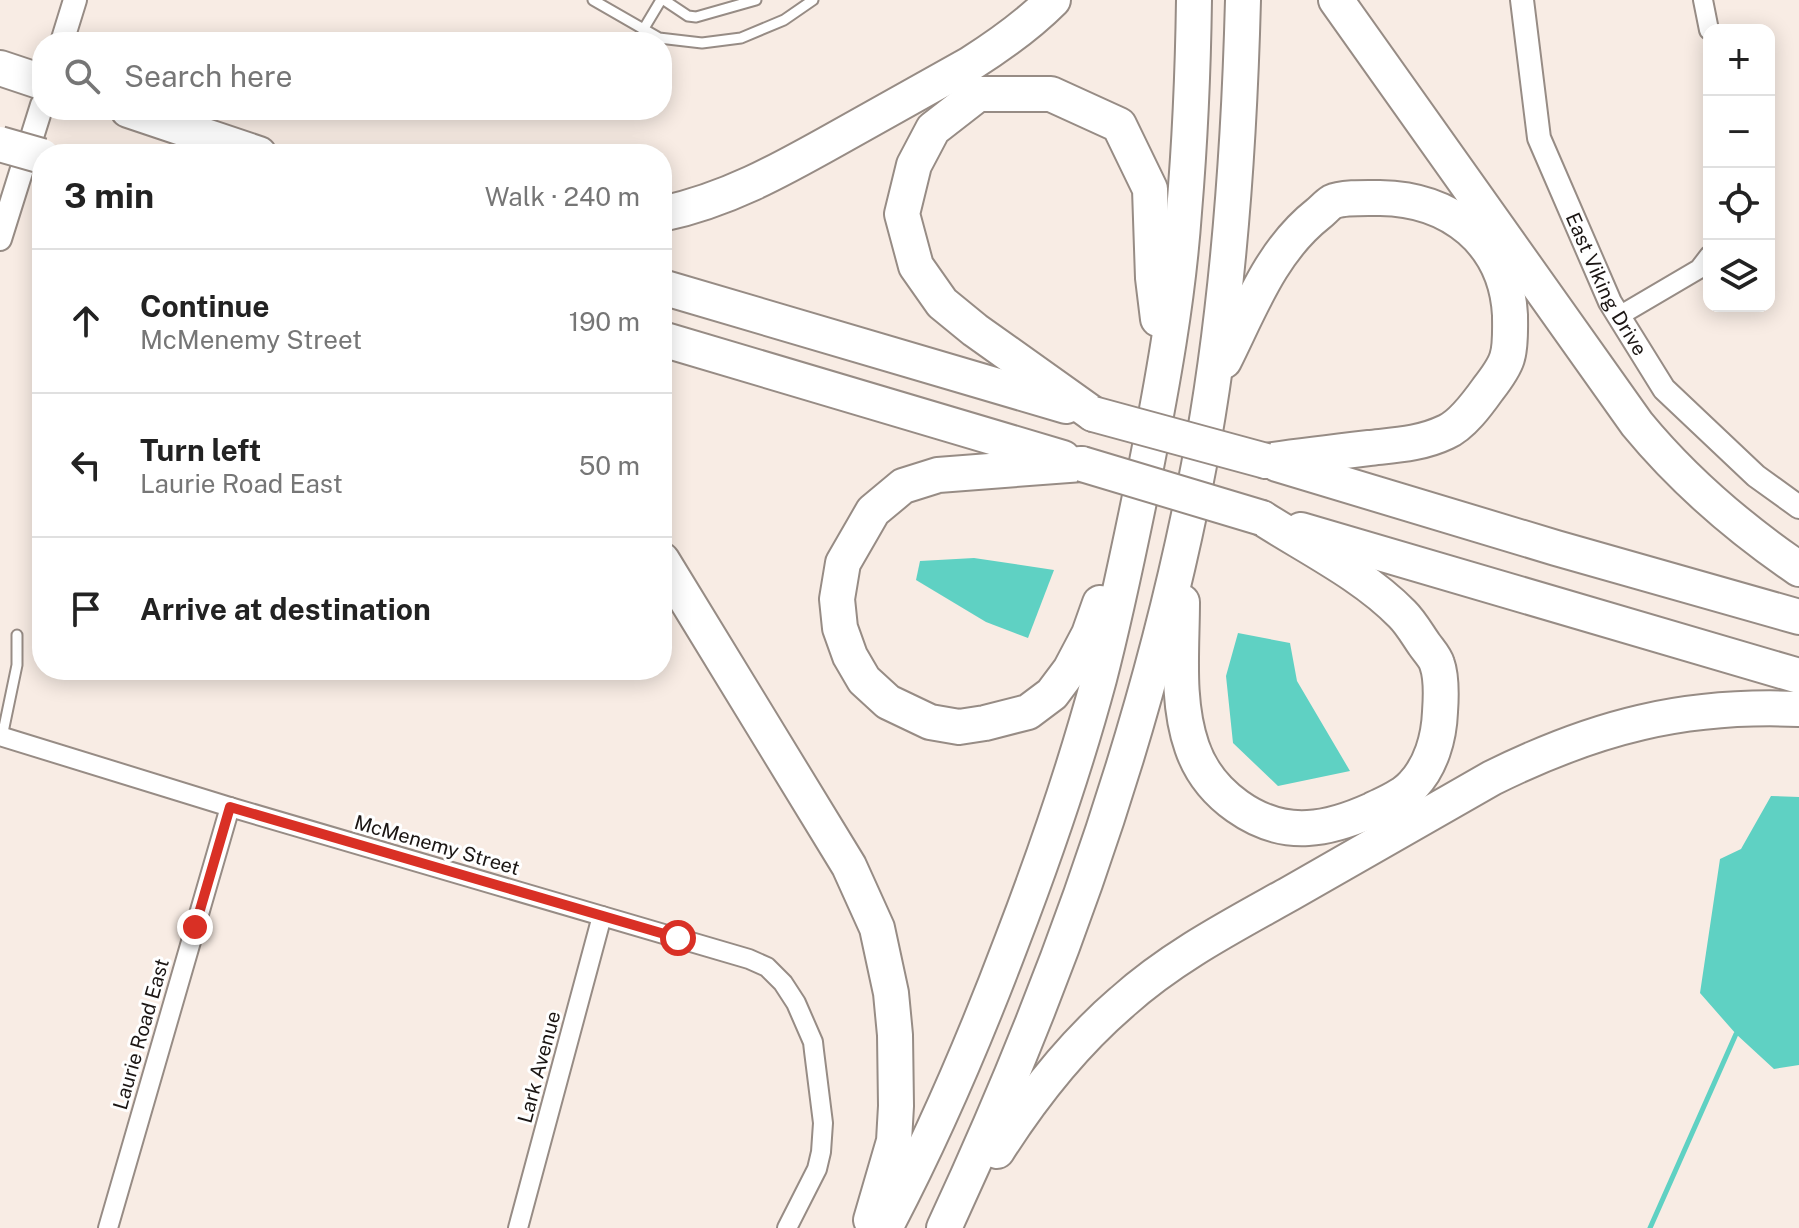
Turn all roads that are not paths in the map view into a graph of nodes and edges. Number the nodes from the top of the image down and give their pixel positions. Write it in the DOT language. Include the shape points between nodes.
graph roads {
  1 [pos="75,0"];
  2 [pos="593,0"];
  3 [pos="663,0"];
  4 [pos="756,0"];
  5 [pos="813,0"];
  6 [pos="1053,0"];
  7 [pos="1194,0"];
  8 [pos="1243,0"];
  9 [pos="1336,0"];
  10 [pos="1522,0"];
  11 [pos="1703,0"];
  12 [pos="1708,24"];
  13 [pos="643,30"];
  14 [pos="65,32"];
  15 [pos="647,32"];
  16 [pos="672,40"];
  17 [pos="0,68"];
  18 [pos="32,79"];
  19 [pos="37,120"];
  20 [pos="158,120"];
  21 [pos="0,144"];
  22 [pos="229,144"];
  23 [pos="32,153"];
  24 [pos="672,212"];
  25 [pos="0,239"];
  26 [pos="1703,264"];
  27 [pos="672,290"];
  28 [pos="1619,316"];
  29 [pos="672,342"];
  30 [pos="1164,372"];
  31 [pos="1212,387"];
  32 [pos="1086,411"];
  33 [pos="1272,461"];
  34 [pos="1077,463"];
  35 [pos="1799,507"];
  36 [pos="1137,514"];
  37 [pos="1262,518"];
  38 [pos="1182,544"];
  39 [pos="1799,569"];
  40 [pos="672,576"];
  41 [pos="1799,617"];
  42 [pos="17,635"];
  43 [pos="1799,676"];
  44 [pos="1799,709"];
  45 [pos="1,737"];
  46 [pos="230,807"];
  47 [pos="602,916"];
  48 [pos="108,1228"];
  49 [pos="518,1228"];
  50 [pos="787,1228"];
  51 [pos="868,1228"];
  52 [pos="885,1228"];
  53 [pos="945,1228"];
  1 -- 14 [label="street"];
  2 -- 13 [label="lane"];
  3 -- 4 [label="lane" via="696,17"];
  3 -- 13 [label="lane"];
  5 -- 16 [label="lane" via="784,20 741,38 702,43"];
  6 -- 24 [label="highway" via="983,56 764,179"];
  7 -- 30 [label="highway" via="1184,213"];
  8 -- 31 [label="highway" via="1236,163"];
  9 -- 39 [label="highway" via="1637,424 1724,513"];
  10 -- 28 [label="street, East Viking Drive" via="1539,138"];
  11 -- 12 [label="street"];
  13 -- 15 [label="lane"];
  17 -- 18 [label="highway"];
  19 -- 25 [label="street"];
  20 -- 22 [label="highway"];
  21 -- 23 [label="highway, bridge"];
  26 -- 28 [label="street"];
  27 -- 32 [label="highway"];
  28 -- 35 [label="street, East Viking Drive" via="1664,389 1756,476"];
  29 -- 34 [label="highway"];
  30 -- 32 [label="highway" via="1150,189 1119,125 1051,94 978,94 933,129 914,165 902,214 916,266 942,303"];
  30 -- 36 [label="highway"];
  31 -- 33 [label="highway" via="1279,255 1334,201 1402,198 1434,207 1486,244 1509,298 1510,325 1507,358 1477,406 1448,431 1409,445"];
  31 -- 38 [label="highway"];
  32 -- 33 [label="highway, bridge"];
  33 -- 41 [label="highway"];
  34 -- 36 [label="highway" via="938,475 903,486 873,511 843,563 837,599 850,656 864,680 888,702 930,722 959,727 1028,712 1052,694 1089,634"];
  34 -- 37 [label="highway, bridge"];
  36 -- 52 [label="highway" via="1099,680 1049,842 973,1041"];
  37 -- 38 [label="highway" via="1370,586 1404,616 1437,663 1441,698 1434,752 1414,785 1340,823 1281,827 1245,811 1213,786 1192,749 1181,672"];
  37 -- 43 [label="highway"];
  38 -- 53 [label="highway" via="1127,753 1076,907"];
  40 -- 51 [label="highway" via="849,866 877,928 894,1021 896,1106 894,1141"];
  42 -- 45 [label="lane" via="17,665"];
  44 -- 53 [label="highway" via="1715,710 1666,717 1570,743 1492,778 1213,937 1164,968 1085,1036 1019,1117"];
  45 -- 46 [label="street, McMenemy Street"];
  46 -- 47 [label="street, McMenemy Street"];
  46 -- 48 [label="street, Laurie Road East"];
  47 -- 49 [label="street, Lark Avenue"];
  47 -- 50 [label="street, McMenemy Street" via="767,967 796,1003 813,1042 823,1123 817,1169"];
}
